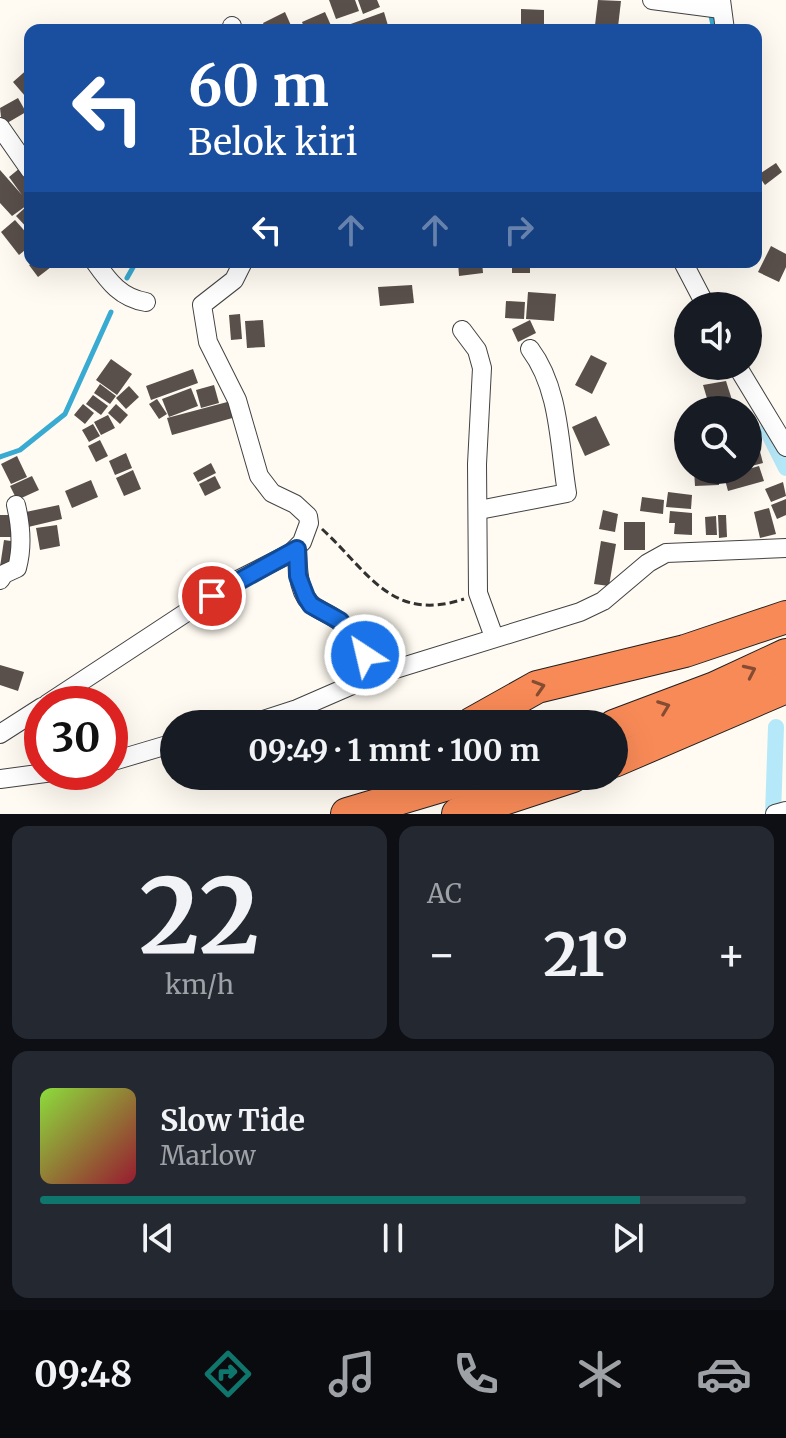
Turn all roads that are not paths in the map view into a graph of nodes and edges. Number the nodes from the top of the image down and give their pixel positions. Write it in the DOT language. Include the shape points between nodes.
graph roads {
  1 [pos="652,0"];
  2 [pos="714,6"];
  3 [pos="0,127"];
  4 [pos="24,161"];
  5 [pos="100,268"];
  6 [pos="239,268"];
  7 [pos="686,268"];
  8 [pos="699,292"];
  9 [pos="146,302"];
  10 [pos="462,330"];
  11 [pos="530,349"];
  12 [pos="745,380"];
  13 [pos="786,447"];
  14 [pos="16,505"];
  15 [pos="479,510"];
  16 [pos="786,548"];
  17 [pos="297,549"];
  18 [pos="0,580"];
  19 [pos="786,617"];
  20 [pos="494,637"];
  21 [pos="786,655"];
  22 [pos="373,676"];
  23 [pos="74,686"];
  24 [pos="786,687"];
  25 [pos="716,703"];
  26 [pos="294,710"];
  27 [pos="496,710"];
  28 [pos="24,715"];
  29 [pos="628,723"];
  30 [pos="5,724"];
  31 [pos="160,747"];
  32 [pos="128,757"];
  33 [pos="628,758"];
  34 [pos="24,776"];
  35 [pos="0,779"];
  36 [pos="428,790"];
  37 [pos="531,790"];
  38 [pos="569,790"];
  39 [pos="347,814"];
  40 [pos="458,814"];
  41 [pos="523,814"];
  1 -- 2 [label="street"];
  3 -- 4 [label="street"];
  5 -- 9 [label="street" via="118,290"];
  6 -- 17 [label="street" via="227,287 202,305 205,333 237,400 259,476 272,493 308,516"];
  7 -- 8 [label="street"];
  10 -- 15 [label="street" via="482,368"];
  11 -- 15 [label="street" via="551,389 567,493"];
  12 -- 13 [label="street"];
  14 -- 18 [label="street" via="20,557 17,568"];
  15 -- 20 [label="street" via="478,593"];
  16 -- 20 [label="street" via="666,553 593,606"];
  17 -- 22 [label="street" via="306,597 340,621"];
  17 -- 23 [label="street" via="228,585"];
  27 -- 19 [label="highway, one-way" via="537,687 717,642"];
  20 -- 22 [label="street"];
  25 -- 21 [label="highway, one-way"];
  22 -- 26 [label="street"];
  24 -- 25 [label="highway"];
  29 -- 25 [label="highway, one-way"];
  25 -- 33 [label="highway"];
  28 -- 30 [label="street"];
  31 -- 32 [label="street"];
  34 -- 35 [label="street"];
  36 -- 39 [label="highway"];
  37 -- 40 [label="highway"];
  38 -- 41 [label="highway"];
}
